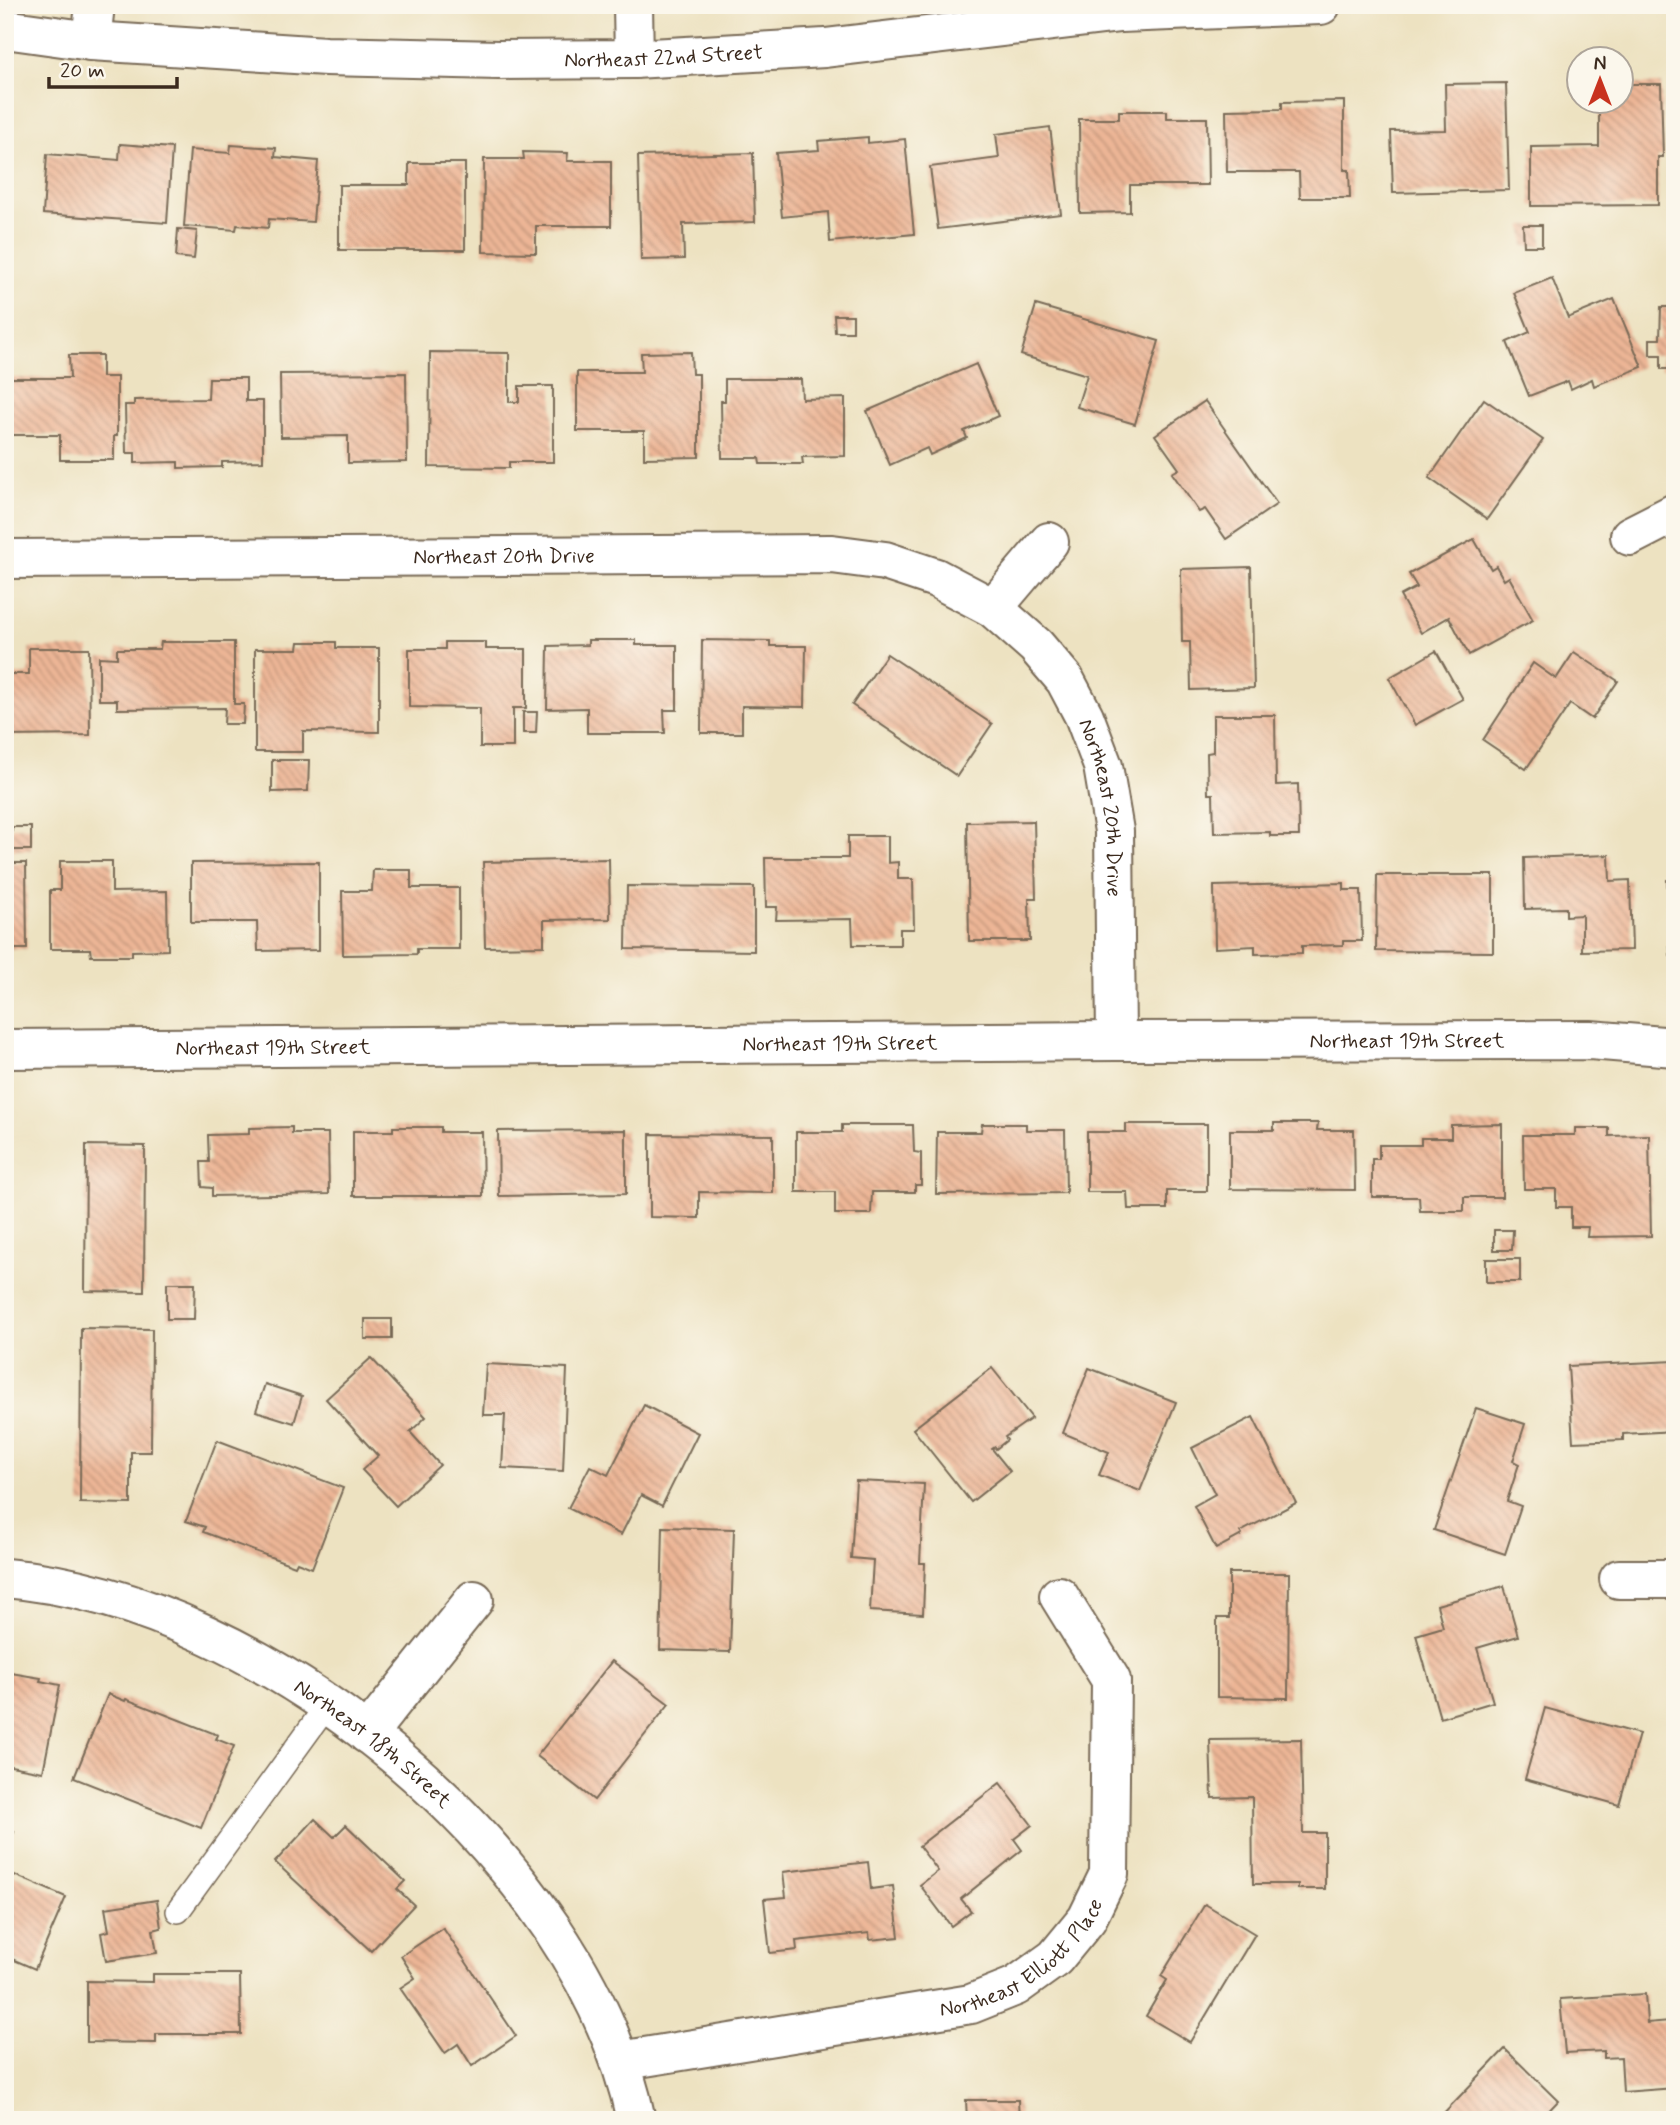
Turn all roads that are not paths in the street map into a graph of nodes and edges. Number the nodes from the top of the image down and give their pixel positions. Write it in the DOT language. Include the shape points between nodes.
graph roads {
  1 [pos="633,5"];
  2 [pos="1321,5"];
  3 [pos="1120,9"];
  4 [pos="93,23"];
  5 [pos="5,30"];
  6 [pos="634,59"];
  7 [pos="1675,513"];
  8 [pos="1630,536"];
  9 [pos="1049,542"];
  10 [pos="5,559"];
  11 [pos="993,608"];
  12 [pos="1116,1041"];
  13 [pos="1675,1047"];
  14 [pos="5,1049"];
  15 [pos="5,1578"];
  16 [pos="1675,1578"];
  17 [pos="1619,1579"];
  18 [pos="1059,1596"];
  19 [pos="474,1600"];
  20 [pos="328,1704"];
  21 [pos="367,1734"];
  22 [pos="178,1911"];
  23 [pos="620,2061"];
  24 [pos="636,2120"];
  1 -- 6 [label="street"];
  2 -- 3 [label="street, Northeast 22nd Street"];
  3 -- 6 [label="street, Northeast 22nd Street" via="825,48"];
  4 -- 5 [label="street, Northeast 22nd Street"];
  4 -- 6 [label="street, Northeast 22nd Street" via="326,56"];
  7 -- 8 [label="street"];
  9 -- 11 [label="street"];
  10 -- 11 [label="street, Northeast 20th Drive" via="832,554 885,561 924,574"];
  11 -- 12 [label="street, Northeast 20th Drive" via="1036,646 1065,680 1103,766 1114,831"];
  12 -- 13 [label="street, Northeast 19th Street" via="1590,1040"];
  12 -- 14 [label="street, Northeast 19th Street"];
  15 -- 20 [label="street, Northeast 18th Street" via="80,1590 177,1621 227,1643"];
  16 -- 17 [label="street"];
  18 -- 23 [label="street, Northeast Elliott Place" via="1111,1680 1110,1833 1109,1874 1087,1919 1055,1958 1016,1986 971,2004"];
  19 -- 21 [label="street"];
  20 -- 21 [label="street, Northeast 18th Street"];
  20 -- 22 [label="lane"];
  21 -- 23 [label="street, Northeast 18th Street" via="471,1828 519,1883 568,1952"];
  23 -- 24 [label="street, Northeast 18th Street"];
}
